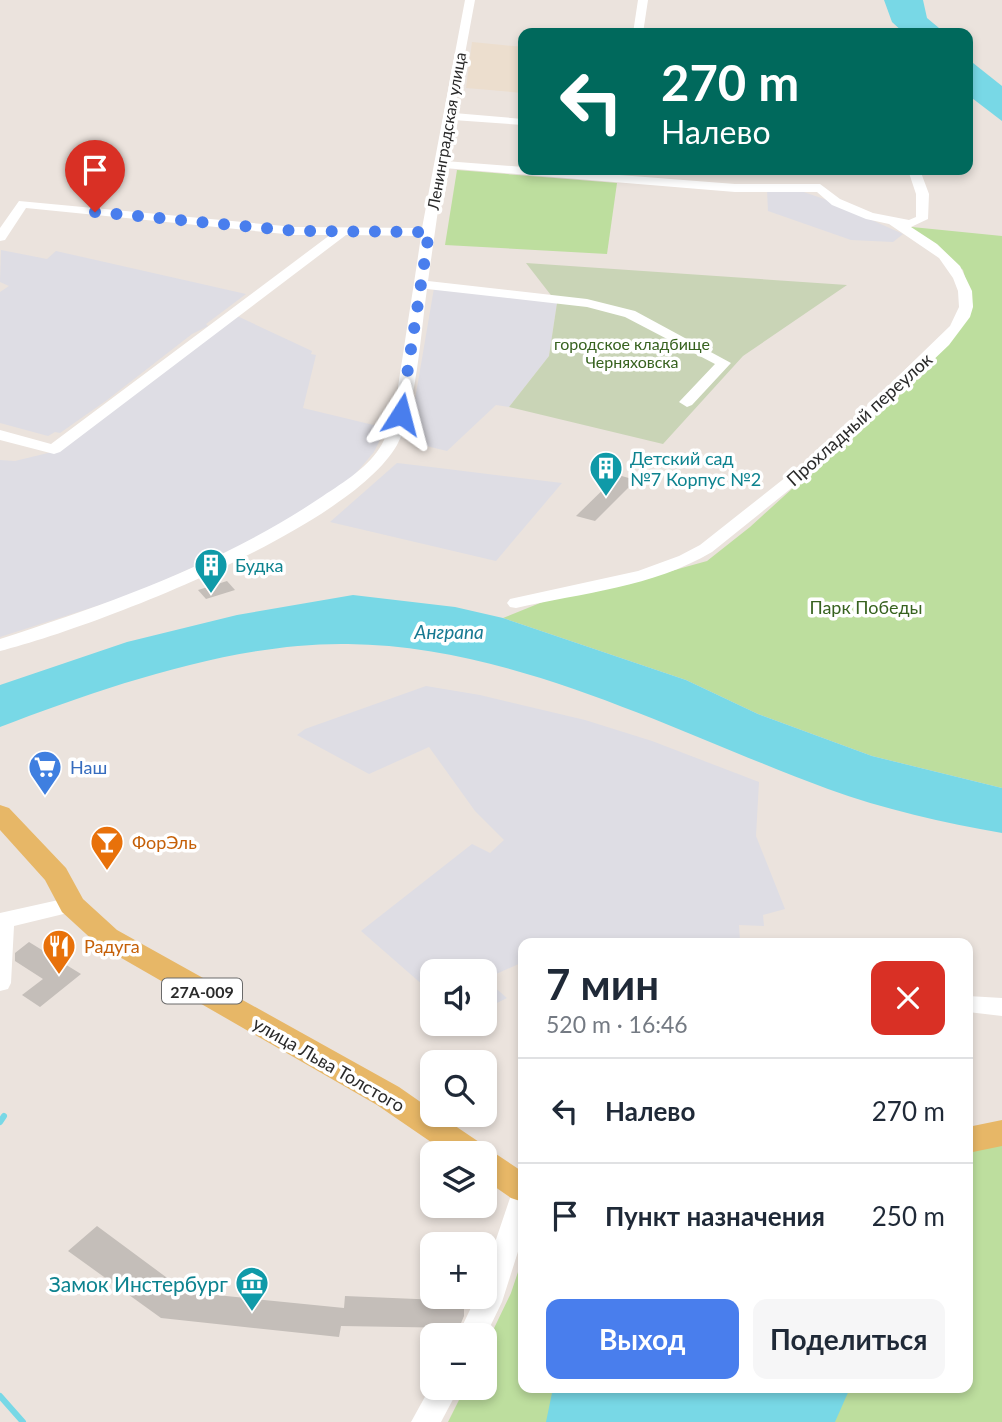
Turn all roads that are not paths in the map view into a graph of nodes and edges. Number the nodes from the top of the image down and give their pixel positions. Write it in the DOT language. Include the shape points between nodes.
graph roads {
  1 [pos="470,0"];
  2 [pos="643,0"];
  3 [pos="639,28"];
  4 [pos="448,116"];
  5 [pos="518,121"];
  6 [pos="439,164"];
  7 [pos="518,170"];
  8 [pos="576,175"];
  9 [pos="917,175"];
  10 [pos="902,223"];
  11 [pos="429,232"];
  12 [pos="341,233"];
  13 [pos="0,237"];
  14 [pos="422,284"];
  15 [pos="687,402"];
  16 [pos="0,435"];
  17 [pos="516,603"];
  18 [pos="0,645"];
  19 [pos="0,814"];
  20 [pos="72,905"];
  21 [pos="1,921"];
  22 [pos="0,983"];
  23 [pos="973,1004"];
  24 [pos="1002,1007"];
  25 [pos="1002,1133"];
  26 [pos="973,1139"];
  27 [pos="454,1141"];
  28 [pos="497,1171"];
  29 [pos="518,1186"];
  30 [pos="518,1213"];
  31 [pos="478,1323"];
  32 [pos="439,1400"];
  33 [pos="425,1422"];
  1 -- 4 [label="street, Ленинградская улица"];
  2 -- 3 [label="street"];
  4 -- 5 [label="street"];
  4 -- 6 [label="street, Ленинградская улица"];
  6 -- 7 [label="street, Прохладный переулок"];
  6 -- 11 [label="street, Ленинградская улица"];
  8 -- 10 [label="street, Прохладный переулок" via="714,186 763,182 820,188 836,202"];
  9 -- 10 [label="street" via="923,185 922,219"];
  10 -- 17 [label="street, Прохладный переулок" via="956,267 960,278 964,316 941,345 843,439 712,545 627,580"];
  11 -- 12 [label="street"];
  11 -- 14 [label="street, Ленинградская улица"];
  12 -- 13 [label="street" via="23,204"];
  12 -- 16 [label="street" via="54,449"];
  14 -- 15 [label="street" via="587,303 630,314 723,363"];
  14 -- 18 [label="street, Ленинградская улица" via="401,414 390,444 352,484 247,550 125,604"];
  19 -- 20 [label="main road, улица Льва Толстого / 27А-009" via="55,875"];
  20 -- 21 [label="street"];
  20 -- 27 [label="main road, улица Льва Толстого / 27А-009" via="107,937 388,1096"];
  21 -- 22 [label="street"];
  23 -- 24 [label="street"];
  25 -- 26 [label="main road"];
  28 -- 29 [label="main road"];
  30 -- 31 [label="street"];
  32 -- 33 [label="street"];
}
